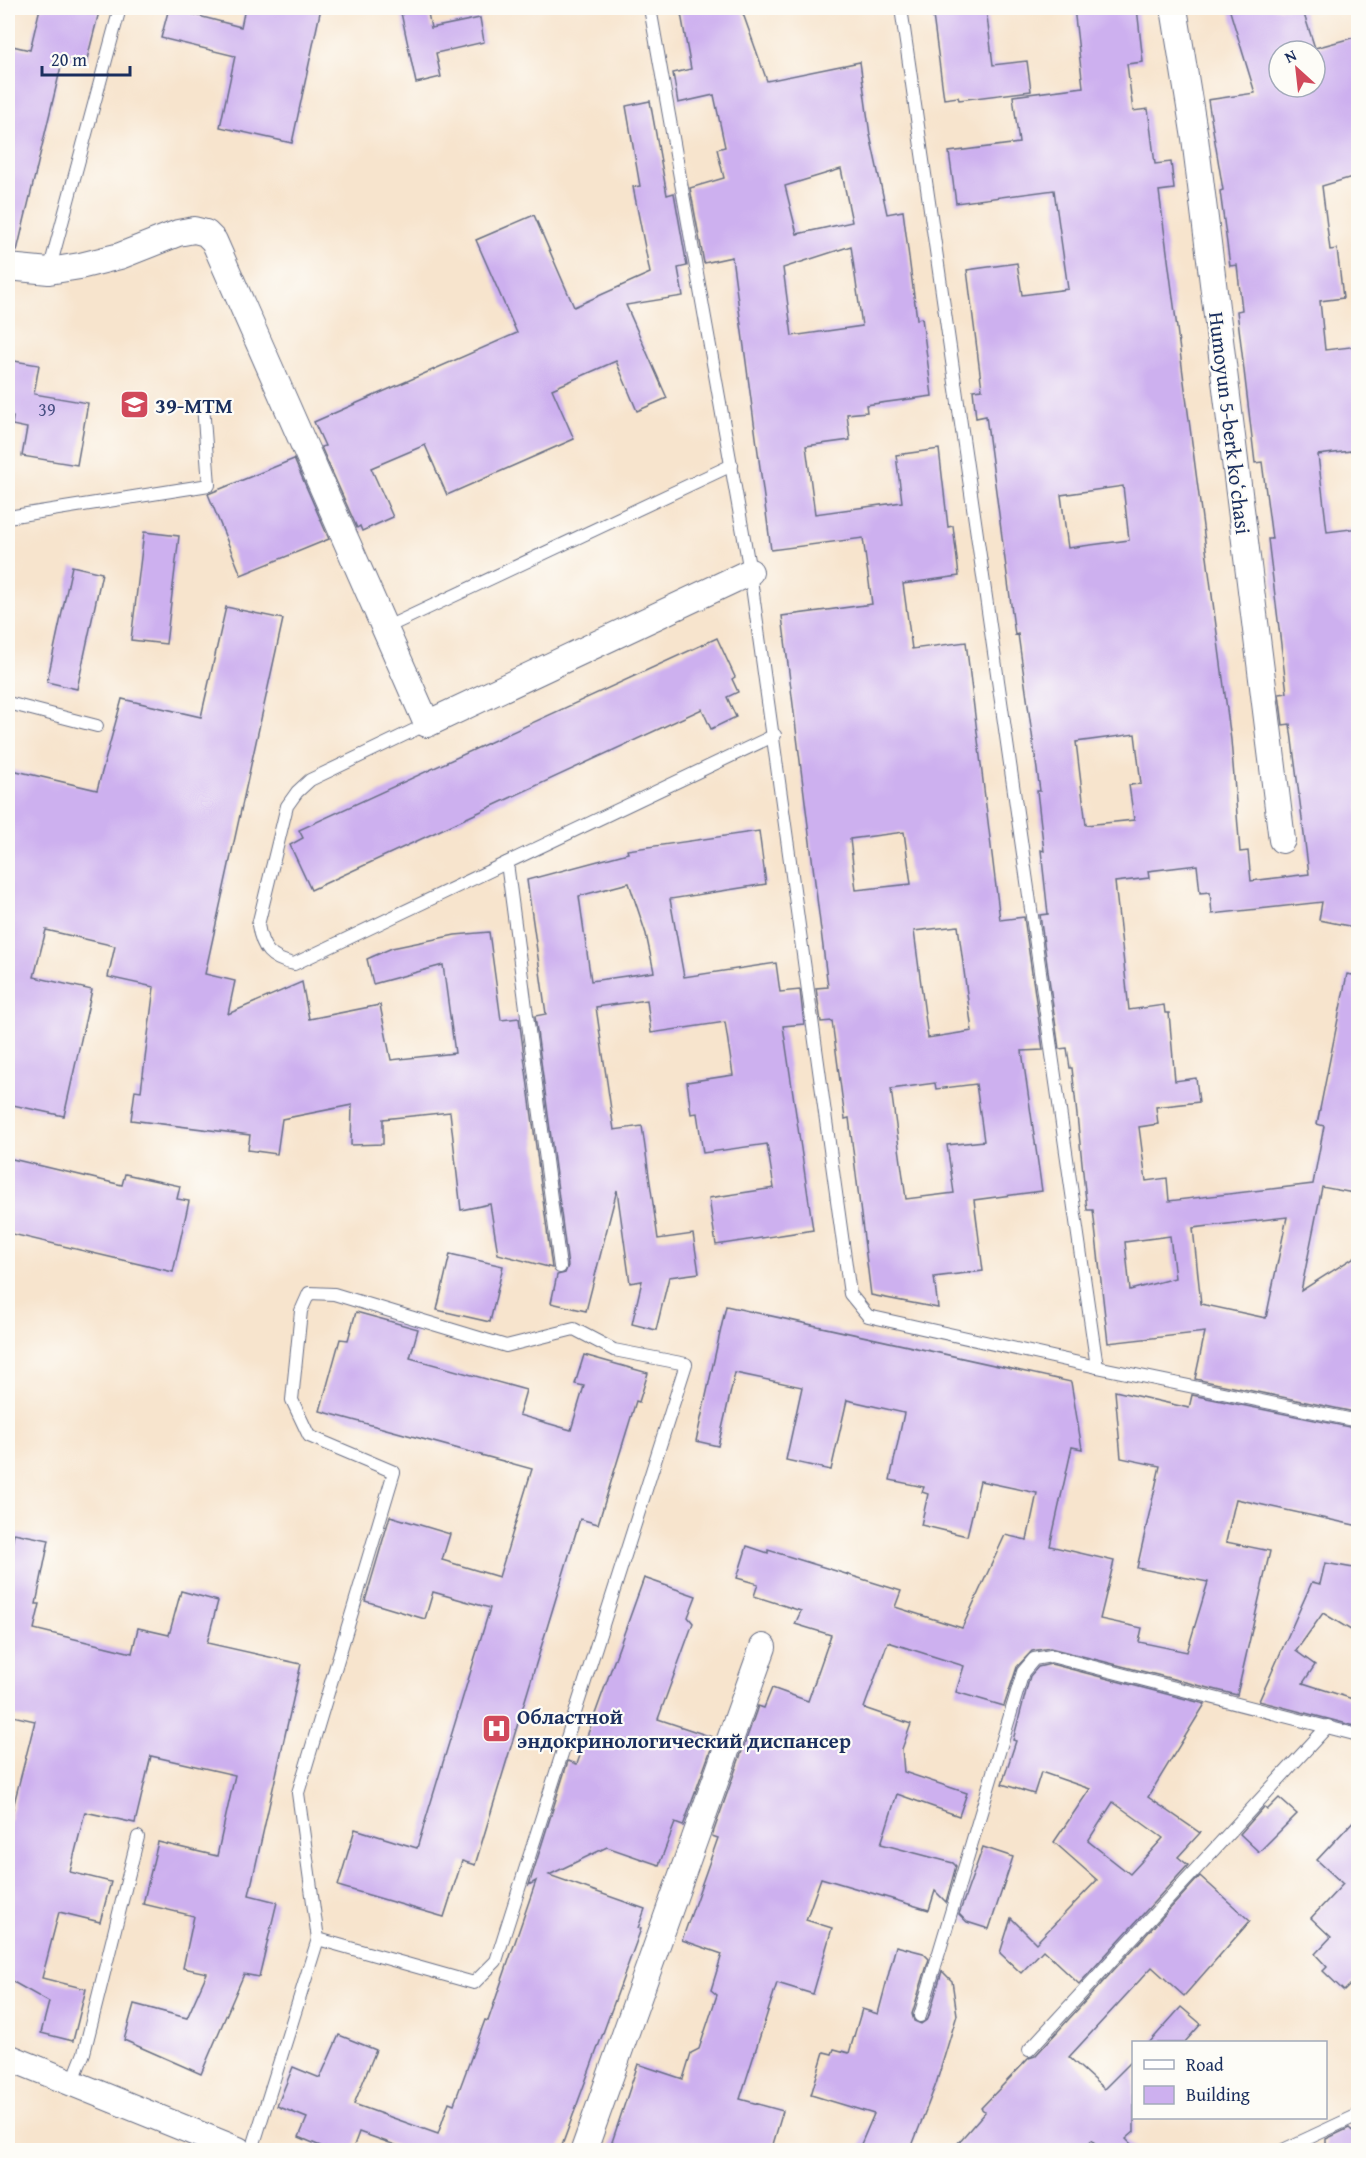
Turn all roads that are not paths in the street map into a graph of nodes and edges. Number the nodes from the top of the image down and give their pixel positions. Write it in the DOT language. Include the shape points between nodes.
graph roads {
  1 [pos="120,8"];
  2 [pos="650,8"];
  3 [pos="901,8"];
  4 [pos="1174,8"];
  5 [pos="8,267"];
  6 [pos="49,271"];
  7 [pos="203,405"];
  8 [pos="732,465"];
  9 [pos="8,517"];
  10 [pos="750,572"];
  11 [pos="383,629"];
  12 [pos="8,703"];
  13 [pos="427,724"];
  14 [pos="98,726"];
  15 [pos="775,735"];
  16 [pos="1282,840"];
  17 [pos="507,863"];
  18 [pos="560,1267"];
  19 [pos="1097,1367"];
  20 [pos="1359,1421"];
  21 [pos="763,1647"];
  22 [pos="1328,1726"];
  23 [pos="1359,1735"];
  24 [pos="138,1837"];
  25 [pos="318,1939"];
  26 [pos="920,2016"];
  27 [pos="1029,2050"];
  28 [pos="8,2058"];
  29 [pos="72,2084"];
  30 [pos="1359,2115"];
  31 [pos="201,2144"];
  32 [pos="238,2151"];
  33 [pos="252,2151"];
  34 [pos="584,2151"];
  35 [pos="1283,2151"];
  1 -- 6 [label="lane"];
  2 -- 8 [label="lane"];
  3 -- 19 [label="lane"];
  4 -- 16 [label="street, Humoyun 5-berk koʻchasi" via="1195,138"];
  5 -- 6 [label="street"];
  6 -- 11 [label="street" via="120,256 194,230 206,233 214,241"];
  7 -- 9 [label="lane" via="209,485"];
  8 -- 10 [label="lane"];
  8 -- 11 [label="lane"];
  10 -- 13 [label="street"];
  10 -- 15 [label="lane"];
  11 -- 13 [label="street"];
  12 -- 14 [label="lane"];
  13 -- 17 [label="lane" via="310,780 297,792 287,806 258,925 261,943 278,961 294,964"];
  15 -- 17 [label="lane"];
  15 -- 19 [label="lane" via="850,1294 868,1316"];
  17 -- 18 [label="lane"];
  19 -- 20 [label="lane"];
  21 -- 34 [label="street"];
  22 -- 23 [label="lane"];
  22 -- 26 [label="lane" via="1052,1656 1034,1659 1023,1672"];
  22 -- 27 [label="lane"];
  24 -- 29 [label="lane" via="84,2053"];
  25 -- 25 [label="lane" via="298,1793 394,1472 309,1436 292,1400 301,1311 309,1293 334,1294 506,1346 574,1329 614,1350 686,1364 496,1961 474,1983"];
  25 -- 33 [label="lane"];
  28 -- 29 [label="street"];
  29 -- 31 [label="street"];
  30 -- 35 [label="lane"];
  31 -- 32 [label="street"];
}
